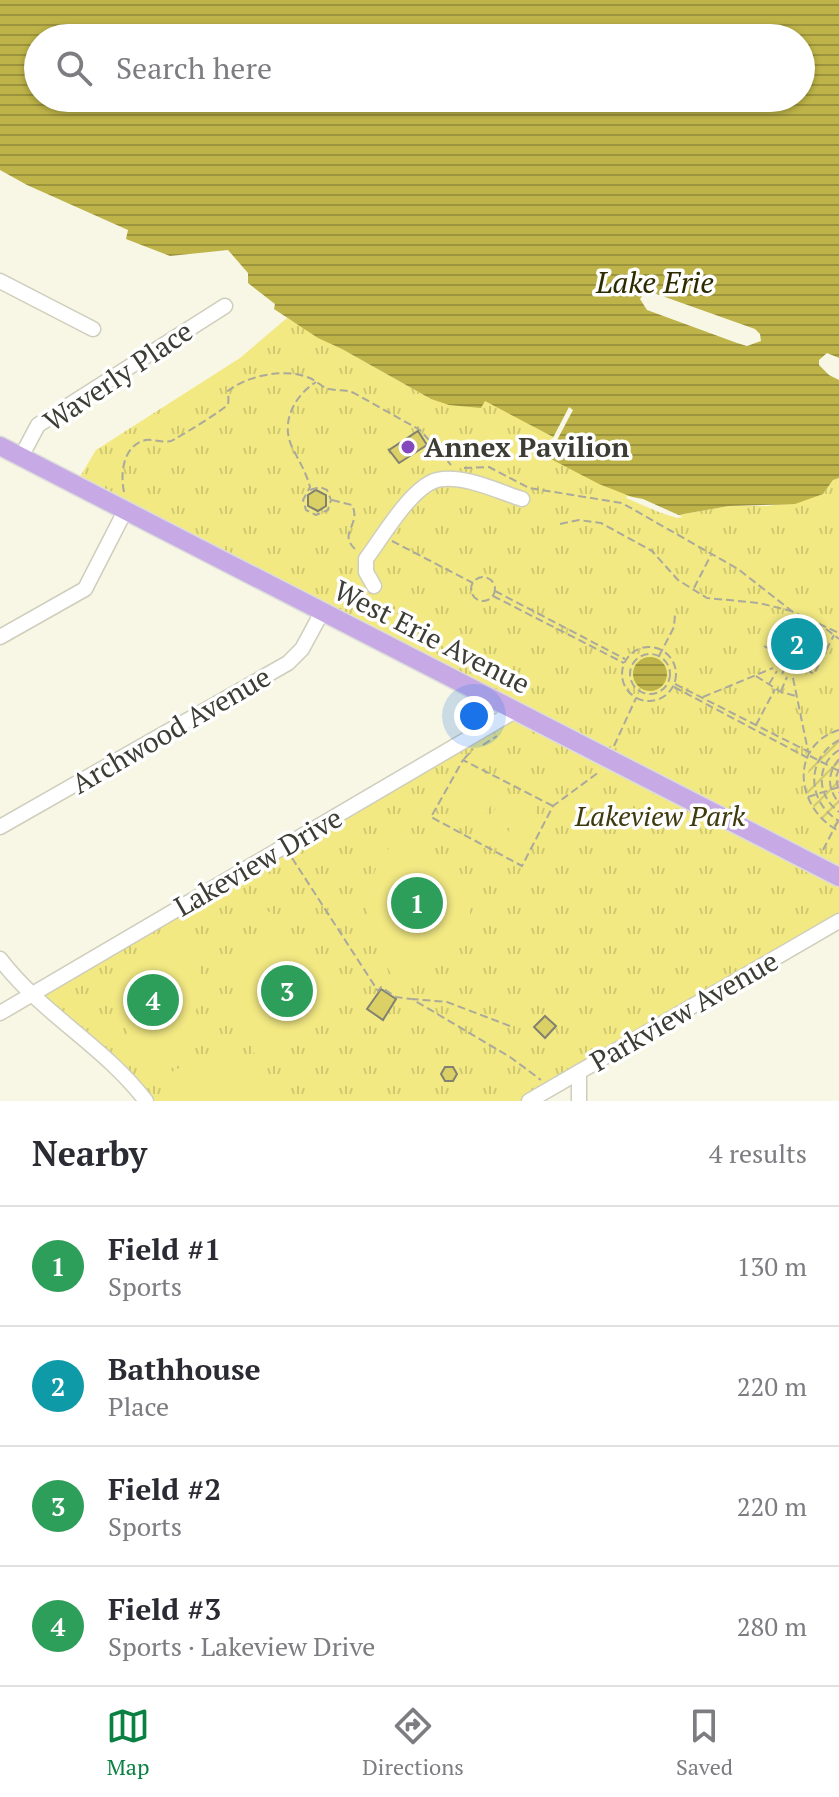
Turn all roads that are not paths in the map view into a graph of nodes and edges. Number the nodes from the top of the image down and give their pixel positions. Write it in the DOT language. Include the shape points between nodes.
graph roads {
  1 [pos="0,281"];
  2 [pos="225,306"];
  3 [pos="93,329"];
  4 [pos="0,446"];
  5 [pos="21,457"];
  6 [pos="522,499"];
  7 [pos="125,501"];
  8 [pos="374,586"];
  9 [pos="322,612"];
  10 [pos="0,637"];
  11 [pos="515,711"];
  12 [pos="0,827"];
  13 [pos="839,877"];
  14 [pos="839,921"];
  15 [pos="0,959"];
  16 [pos="31,995"];
  17 [pos="0,1013"];
  18 [pos="579,1072"];
  19 [pos="146,1101"];
  20 [pos="529,1101"];
  21 [pos="579,1101"];
  1 -- 3 [label="street"];
  2 -- 5 [label="street, Waverly Place" via="38,425"];
  4 -- 5 [label="main road, West Erie Avenue"];
  5 -- 7 [label="main road, West Erie Avenue"];
  6 -- 8 [label="street" via="452,475 431,482 366,559"];
  7 -- 9 [label="main road, West Erie Avenue"];
  7 -- 10 [label="street" via="85,589"];
  9 -- 11 [label="main road, West Erie Avenue"];
  9 -- 12 [label="street, Archwood Avenue" via="288,663"];
  11 -- 13 [label="main road, West Erie Avenue"];
  11 -- 16 [label="street, Lakeview Drive"];
  14 -- 18 [label="street, Parkview Avenue"];
  15 -- 16 [label="street"];
  16 -- 17 [label="street, Lakeview Drive"];
  16 -- 19 [label="street" via="112,1061"];
  18 -- 20 [label="street, Parkview Avenue"];
  18 -- 21 [label="street"];
}
